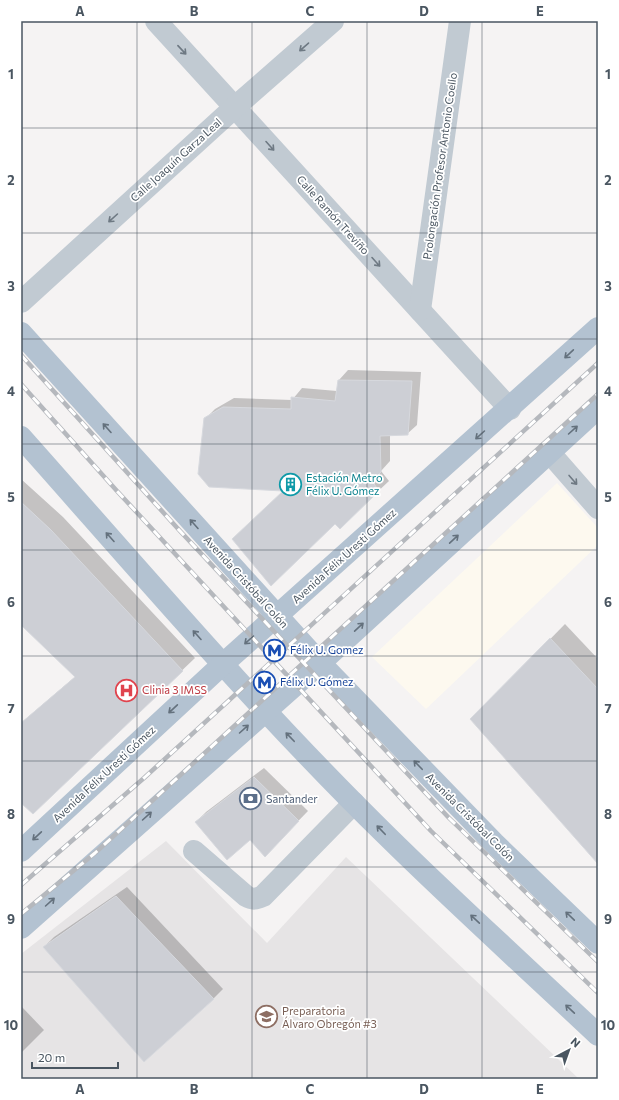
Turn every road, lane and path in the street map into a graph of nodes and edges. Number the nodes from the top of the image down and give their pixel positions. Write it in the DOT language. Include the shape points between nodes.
graph roads {
  1 [pos="156,21"];
  2 [pos="333,21"];
  3 [pos="460,21"];
  4 [pos="235,107"];
  5 [pos="21,302"];
  6 [pos="420,310"];
  7 [pos="598,328"];
  8 [pos="21,333"];
  9 [pos="598,408"];
  10 [pos="510,409"];
  11 [pos="21,437"];
  12 [pos="549,452"];
  13 [pos="598,508"];
  14 [pos="276,615"];
  15 [pos="320,663"];
  16 [pos="223,664"];
  17 [pos="266,711"];
  18 [pos="354,803"];
  19 [pos="21,851"];
  20 [pos="194,851"];
  21 [pos="21,928"];
  22 [pos="598,943"];
  23 [pos="598,1036"];
  1 -- 4 [label="street, Calle Ramón Treviño, one-way"];
  2 -- 4 [label="street, Calle Joaquín Garza Leal, one-way"];
  3 -- 6 [label="street, Prolongación Profesor Antonio Coello"];
  4 -- 5 [label="street, Calle Joaquín Garza Leal, one-way"];
  4 -- 6 [label="street, Calle Ramón Treviño, one-way"];
  6 -- 10 [label="street, Calle Ramón Treviño"];
  7 -- 10 [label="main road, Avenida Félix Uresti Gómez, one-way"];
  14 -- 8 [label="main road, Avenida Cristóbal Colón, one-way"];
  12 -- 9 [label="main road, one-way"];
  10 -- 14 [label="main road, Avenida Félix Uresti Gómez, one-way"];
  16 -- 11 [label="main road, one-way"];
  12 -- 13 [label="street, one-way"];
  15 -- 12 [label="main road, one-way"];
  14 -- 15 [label="main road, Avenida Cristóbal Colón"];
  14 -- 16 [label="main road, Avenida Félix Uresti Gómez, one-way"];
  15 -- 17 [label="main road"];
  22 -- 15 [label="main road, Avenida Cristóbal Colón, one-way" via="494,843"];
  16 -- 17 [label="main road"];
  16 -- 19 [label="main road, Avenida Félix Uresti Gómez, one-way"];
  18 -- 17 [label="main road, one-way"];
  21 -- 17 [label="main road, one-way"];
  18 -- 20 [label="street" via="263,896 257,899 246,896"];
  23 -- 18 [label="main road, one-way"];
}
